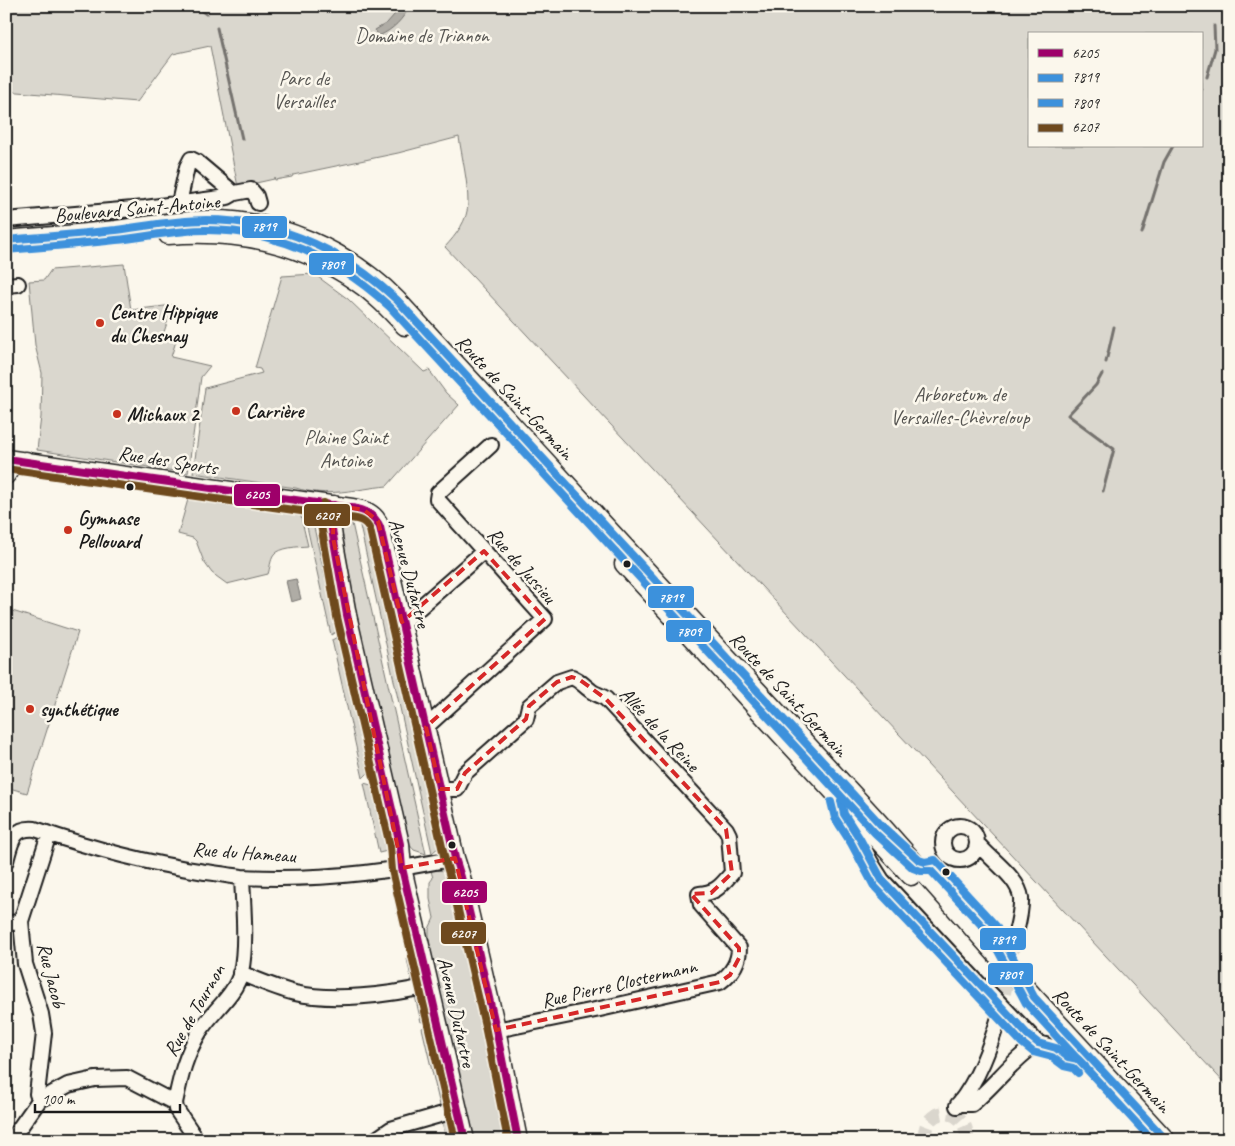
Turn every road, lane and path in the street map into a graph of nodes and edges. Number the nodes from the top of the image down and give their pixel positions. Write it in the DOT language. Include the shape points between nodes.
graph roads {
  1 [pos="228,197"];
  2 [pos="179,203"];
  3 [pos="258,203"];
  4 [pos="6,220"];
  5 [pos="6,240"];
  6 [pos="327,249"];
  7 [pos="6,251"];
  8 [pos="303,252"];
  9 [pos="491,445"];
  10 [pos="7,466"];
  11 [pos="334,506"];
  12 [pos="484,551"];
  13 [pos="402,623"];
  14 [pos="426,727"];
  15 [pos="441,792"];
  16 [pos="841,800"];
  17 [pos="49,834"];
  18 [pos="978,844"];
  19 [pos="971,857"];
  20 [pos="989,857"];
  21 [pos="455,858"];
  22 [pos="6,861"];
  23 [pos="402,868"];
  24 [pos="242,877"];
  25 [pos="21,921"];
  26 [pos="6,924"];
  27 [pos="1014,941"];
  28 [pos="739,958"];
  29 [pos="240,973"];
  30 [pos="428,986"];
  31 [pos="1000,1014"];
  32 [pos="496,1030"];
  33 [pos="1038,1043"];
  34 [pos="1078,1059"];
  35 [pos="40,1099"];
  36 [pos="175,1103"];
  37 [pos="458,1110"];
  38 [pos="11,1140"];
  39 [pos="197,1140"];
  40 [pos="375,1140"];
  41 [pos="465,1140"];
  42 [pos="518,1140"];
  43 [pos="1152,1140"];
  44 [pos="1166,1140"];
  1 -- 2 [label="street, Boulevard Saint-Antoine"];
  1 -- 2 [label="street" via="229,189 191,159"];
  1 -- 3 [label="street, Boulevard Saint-Antoine" via="251,190"];
  2 -- 4 [label="street, Boulevard Saint-Antoine"];
  5 -- 6 [label="main road, Boulevard Saint-Antoine" via="189,221 225,221 277,230"];
  6 -- 44 [label="main road, Route de Saint-Germain" via="383,285 882,826"];
  7 -- 8 [label="main road, Boulevard Saint-Antoine" via="209,233 271,241"];
  8 -- 16 [label="main road, Route de Saint-Germain" via="358,282 394,315"];
  9 -- 12 [label="street, Rue de Jussieu" via="438,493 437,499"];
  10 -- 11 [label="main road, Rue des Sports" via="26,461"];
  11 -- 13 [label="main road, Avenue Dutartre" via="364,510 378,521"];
  11 -- 23 [label="main road, Avenue Dutartre" via="331,524 347,615 400,844"];
  12 -- 13 [label="street"];
  12 -- 14 [label="street, Rue de Jussieu" via="545,619"];
  13 -- 14 [label="main road, Avenue Dutartre"];
  14 -- 15 [label="main road, Avenue Dutartre"];
  15 -- 21 [label="main road, Avenue Dutartre"];
  15 -- 28 [label="street, Allée de la Reine" via="456,789 465,773 526,720 529,706 557,682 572,677 580,680 591,692 606,699 726,829 732,873 711,893 699,894 701,906 739,948"];
  16 -- 33 [label="street" via="841,811 856,831 882,880"];
  16 -- 34 [label="main road, Route de Saint-Germain"];
  17 -- 22 [label="street, Rue du Hameau" via="35,829 23,829 15,834"];
  17 -- 24 [label="street, Rue du Hameau" via="158,864"];
  17 -- 25 [label="street, Rue Jacob"];
  18 -- 19 [label="street"];
  18 -- 19 [label="street" via="975,834 963,826 954,827 946,834 943,845 947,855 960,861"];
  18 -- 20 [label="street"];
  19 -- 20 [label="street"];
  20 -- 27 [label="street" via="1015,882 1020,892"];
  21 -- 23 [label="street, Rue du Hameau"];
  21 -- 32 [label="main road, Avenue Dutartre"];
  23 -- 24 [label="street, Rue du Hameau" via="348,875"];
  23 -- 30 [label="main road, Avenue Dutartre"];
  24 -- 29 [label="street, Rue de Tournon" via="244,936"];
  25 -- 26 [label="street"];
  25 -- 35 [label="street, Rue Jacob" via="25,964 44,1033 37,1094"];
  28 -- 32 [label="street, Rue Pierre Clostermann" via="730,975 720,982"];
  29 -- 30 [label="street" via="302,994 352,997"];
  29 -- 36 [label="street, Rue de Tournon" via="230,993 190,1049"];
  30 -- 37 [label="main road, Avenue Dutartre"];
  31 -- 33 [label="street" via="986,1058 976,1079 957,1105 972,1104"];
  32 -- 42 [label="main road, Avenue Dutartre"];
  33 -- 34 [label="street"];
  34 -- 43 [label="main road, Route de Saint-Germain"];
  35 -- 36 [label="street" via="68,1085 95,1079 127,1078"];
  35 -- 38 [label="street"];
  36 -- 39 [label="street"];
  37 -- 40 [label="street" via="391,1128"];
  37 -- 41 [label="main road, Avenue Dutartre"];
}
